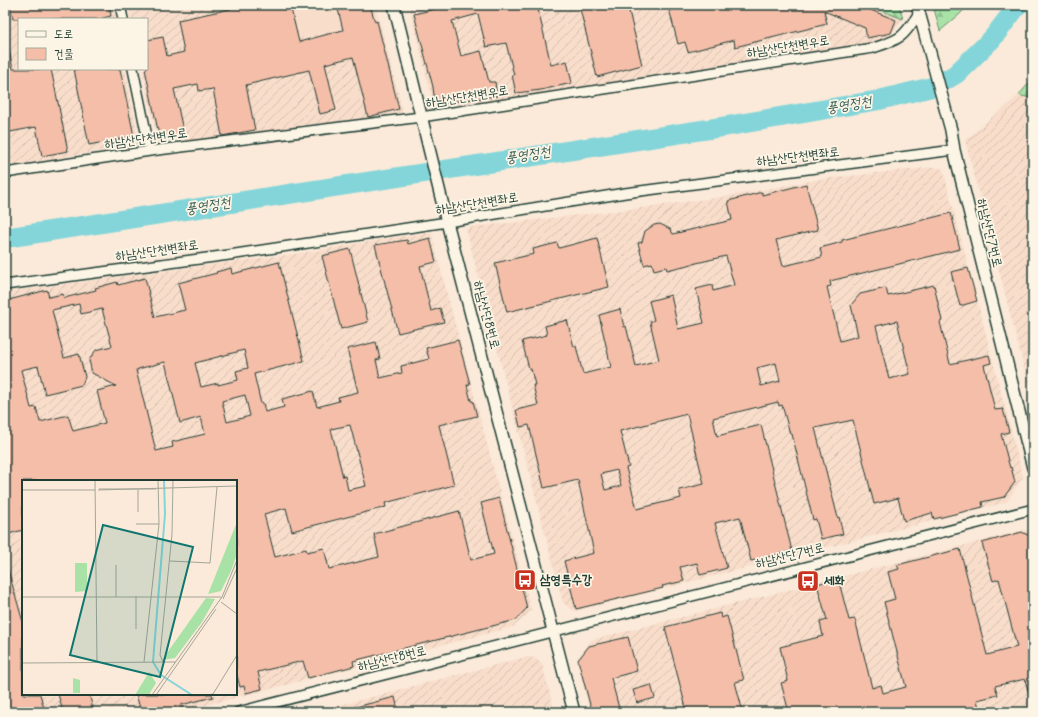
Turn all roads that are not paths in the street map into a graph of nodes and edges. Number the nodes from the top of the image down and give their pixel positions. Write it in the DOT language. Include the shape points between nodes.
graph roads {
  1 [pos="120,5"];
  2 [pos="394,5"];
  3 [pos="918,9"];
  4 [pos="123,18"];
  5 [pos="133,70"];
  6 [pos="422,121"];
  7 [pos="150,150"];
  8 [pos="954,150"];
  9 [pos="5,173"];
  10 [pos="446,218"];
  11 [pos="5,285"];
  12 [pos="1033,468"];
  13 [pos="1033,509"];
  14 [pos="554,632"];
  15 [pos="238,712"];
  16 [pos="574,712"];
  1 -- 4 [label="street"];
  2 -- 6 [label="street, 하남산단8번로"];
  3 -- 6 [label="street, 하남산단천변우로" via="902,37 873,48"];
  3 -- 8 [label="street, 하남산단7번로" via="951,130"];
  5 -- 7 [label="street"];
  6 -- 7 [label="street, 하남산단천변우로"];
  6 -- 10 [label="street, 하남산단8번로"];
  7 -- 9 [label="street, 하남산단천변우로"];
  8 -- 10 [label="street, 하남산단천변좌로"];
  8 -- 12 [label="street, 하남산단7번로"];
  10 -- 11 [label="street, 하남산단천변좌로" via="229,255"];
  10 -- 14 [label="street, 하남산단8번로"];
  13 -- 14 [label="street, 하남산단7번로"];
  14 -- 15 [label="street, 하남산단8번로"];
  14 -- 16 [label="street, 하남산단8번로"];
}
